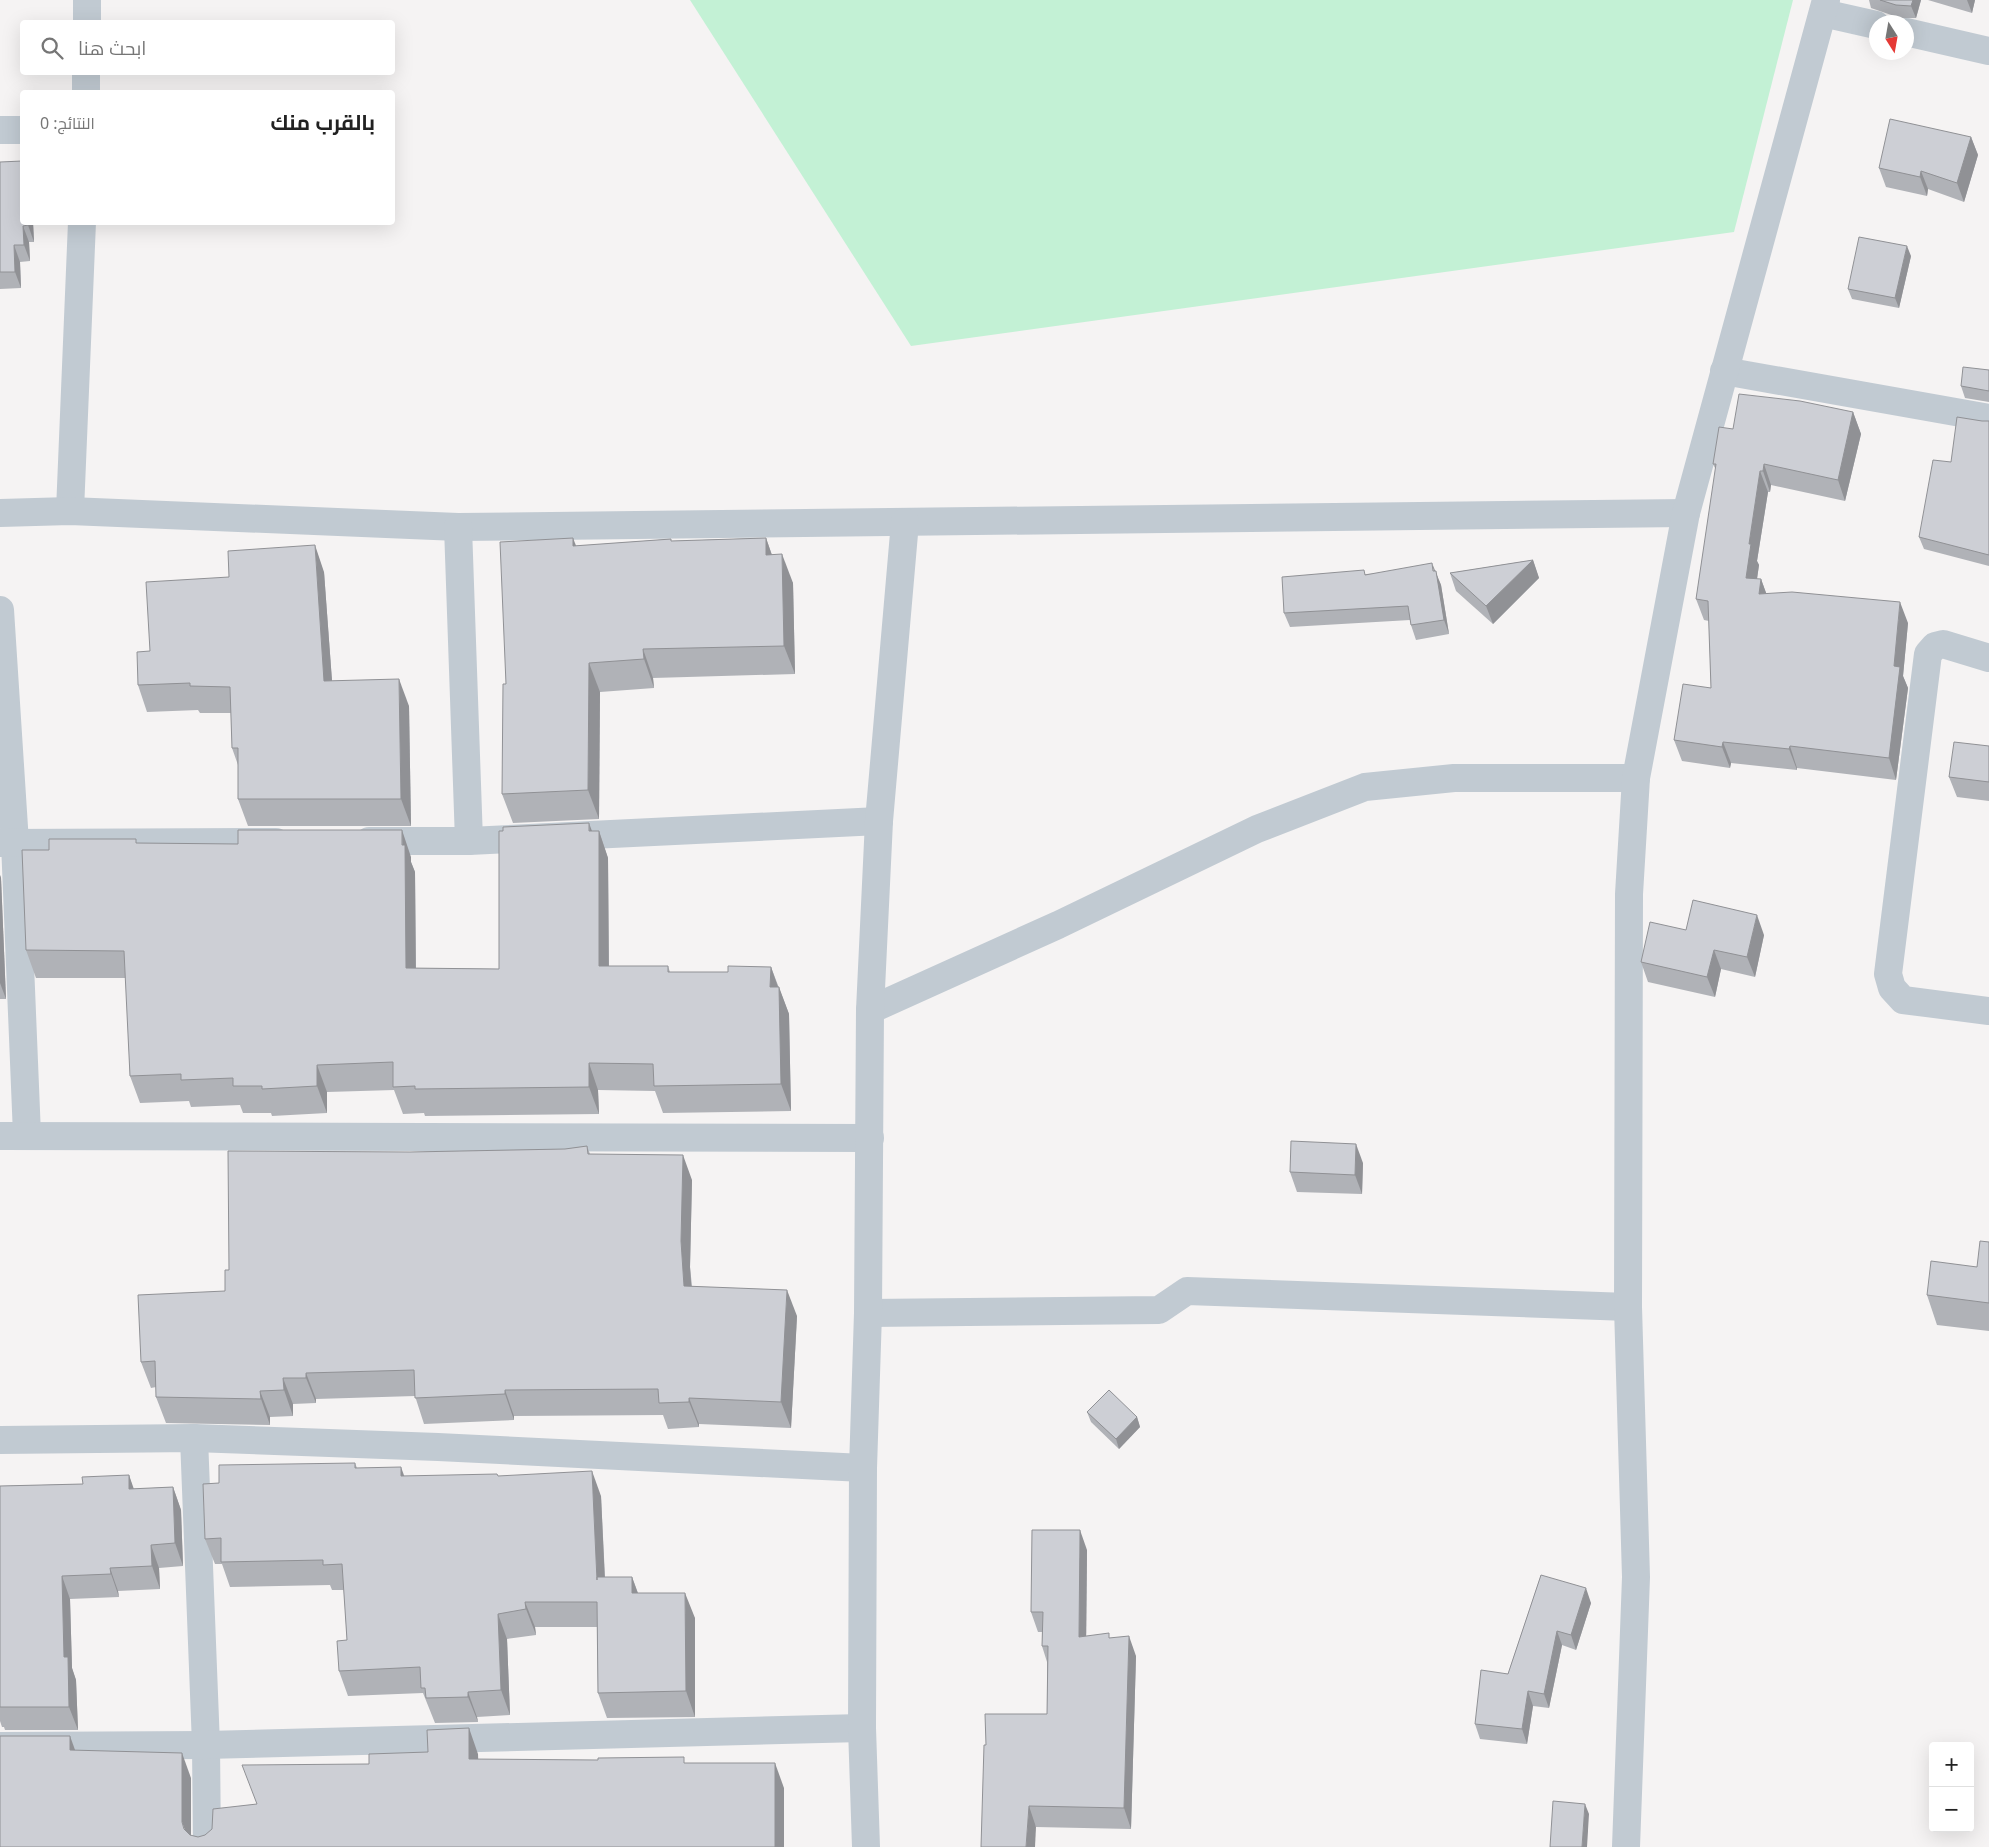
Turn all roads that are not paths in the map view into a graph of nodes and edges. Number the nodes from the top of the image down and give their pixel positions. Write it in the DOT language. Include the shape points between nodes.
graph roads {
  1 [pos="87,0"];
  2 [pos="1825,7"];
  3 [pos="87,20"];
  4 [pos="1869,23"];
  5 [pos="1914,34"];
  6 [pos="1989,51"];
  7 [pos="86,75"];
  8 [pos="86,90"];
  9 [pos="0,130"];
  10 [pos="20,130"];
  11 [pos="82,225"];
  12 [pos="1724,371"];
  13 [pos="1989,418"];
  14 [pos="70,511"];
  15 [pos="0,513"];
  16 [pos="1686,513"];
  17 [pos="905,522"];
  18 [pos="458,527"];
  19 [pos="0,610"];
  20 [pos="1989,658"];
  21 [pos="1636,778"];
  22 [pos="879,821"];
  23 [pos="469,841"];
  24 [pos="301,842"];
  25 [pos="341,842"];
  26 [pos="7,843"];
  27 [pos="870,1010"];
  28 [pos="1989,1011"];
  29 [pos="0,1136"];
  30 [pos="27,1136"];
  31 [pos="870,1138"];
  32 [pos="1628,1307"];
  33 [pos="868,1313"];
  34 [pos="194,1438"];
  35 [pos="0,1440"];
  36 [pos="863,1468"];
  37 [pos="862,1728"];
  38 [pos="206,1745"];
  39 [pos="0,1746"];
  40 [pos="207,1847"];
  41 [pos="866,1847"];
  42 [pos="1626,1847"];
  1 -- 3 [label="street"];
  2 -- 4 [label="street"];
  2 -- 12 [label="street"];
  5 -- 6 [label="street"];
  7 -- 8 [label="street"];
  9 -- 10 [label="street"];
  11 -- 14 [label="street"];
  12 -- 13 [label="street"];
  12 -- 16 [label="street"];
  14 -- 15 [label="street"];
  14 -- 18 [label="street"];
  16 -- 17 [label="street"];
  16 -- 21 [label="street"];
  17 -- 18 [label="street"];
  17 -- 22 [label="street"];
  18 -- 23 [label="street"];
  19 -- 26 [label="street"];
  20 -- 28 [label="street" via="1943,644 1934,646 1928,654 1888,974 1892,988 1903,1000"];
  21 -- 27 [label="street" via="1454,778 1365,787 1257,829 1076,917"];
  21 -- 32 [label="street" via="1629,894"];
  22 -- 23 [label="street"];
  22 -- 27 [label="street"];
  23 -- 25 [label="street"];
  24 -- 26 [label="street"];
  26 -- 30 [label="street"];
  27 -- 31 [label="street"];
  29 -- 30 [label="street"];
  30 -- 31 [label="street"];
  31 -- 33 [label="street"];
  32 -- 33 [label="street" via="1187,1291 1159,1310"];
  32 -- 42 [label="street" via="1636,1577"];
  33 -- 36 [label="street"];
  34 -- 35 [label="street"];
  34 -- 36 [label="street"];
  34 -- 38 [label="street"];
  36 -- 37 [label="street"];
  37 -- 38 [label="street"];
  37 -- 41 [label="street"];
  38 -- 39 [label="street"];
  38 -- 40 [label="street"];
}
